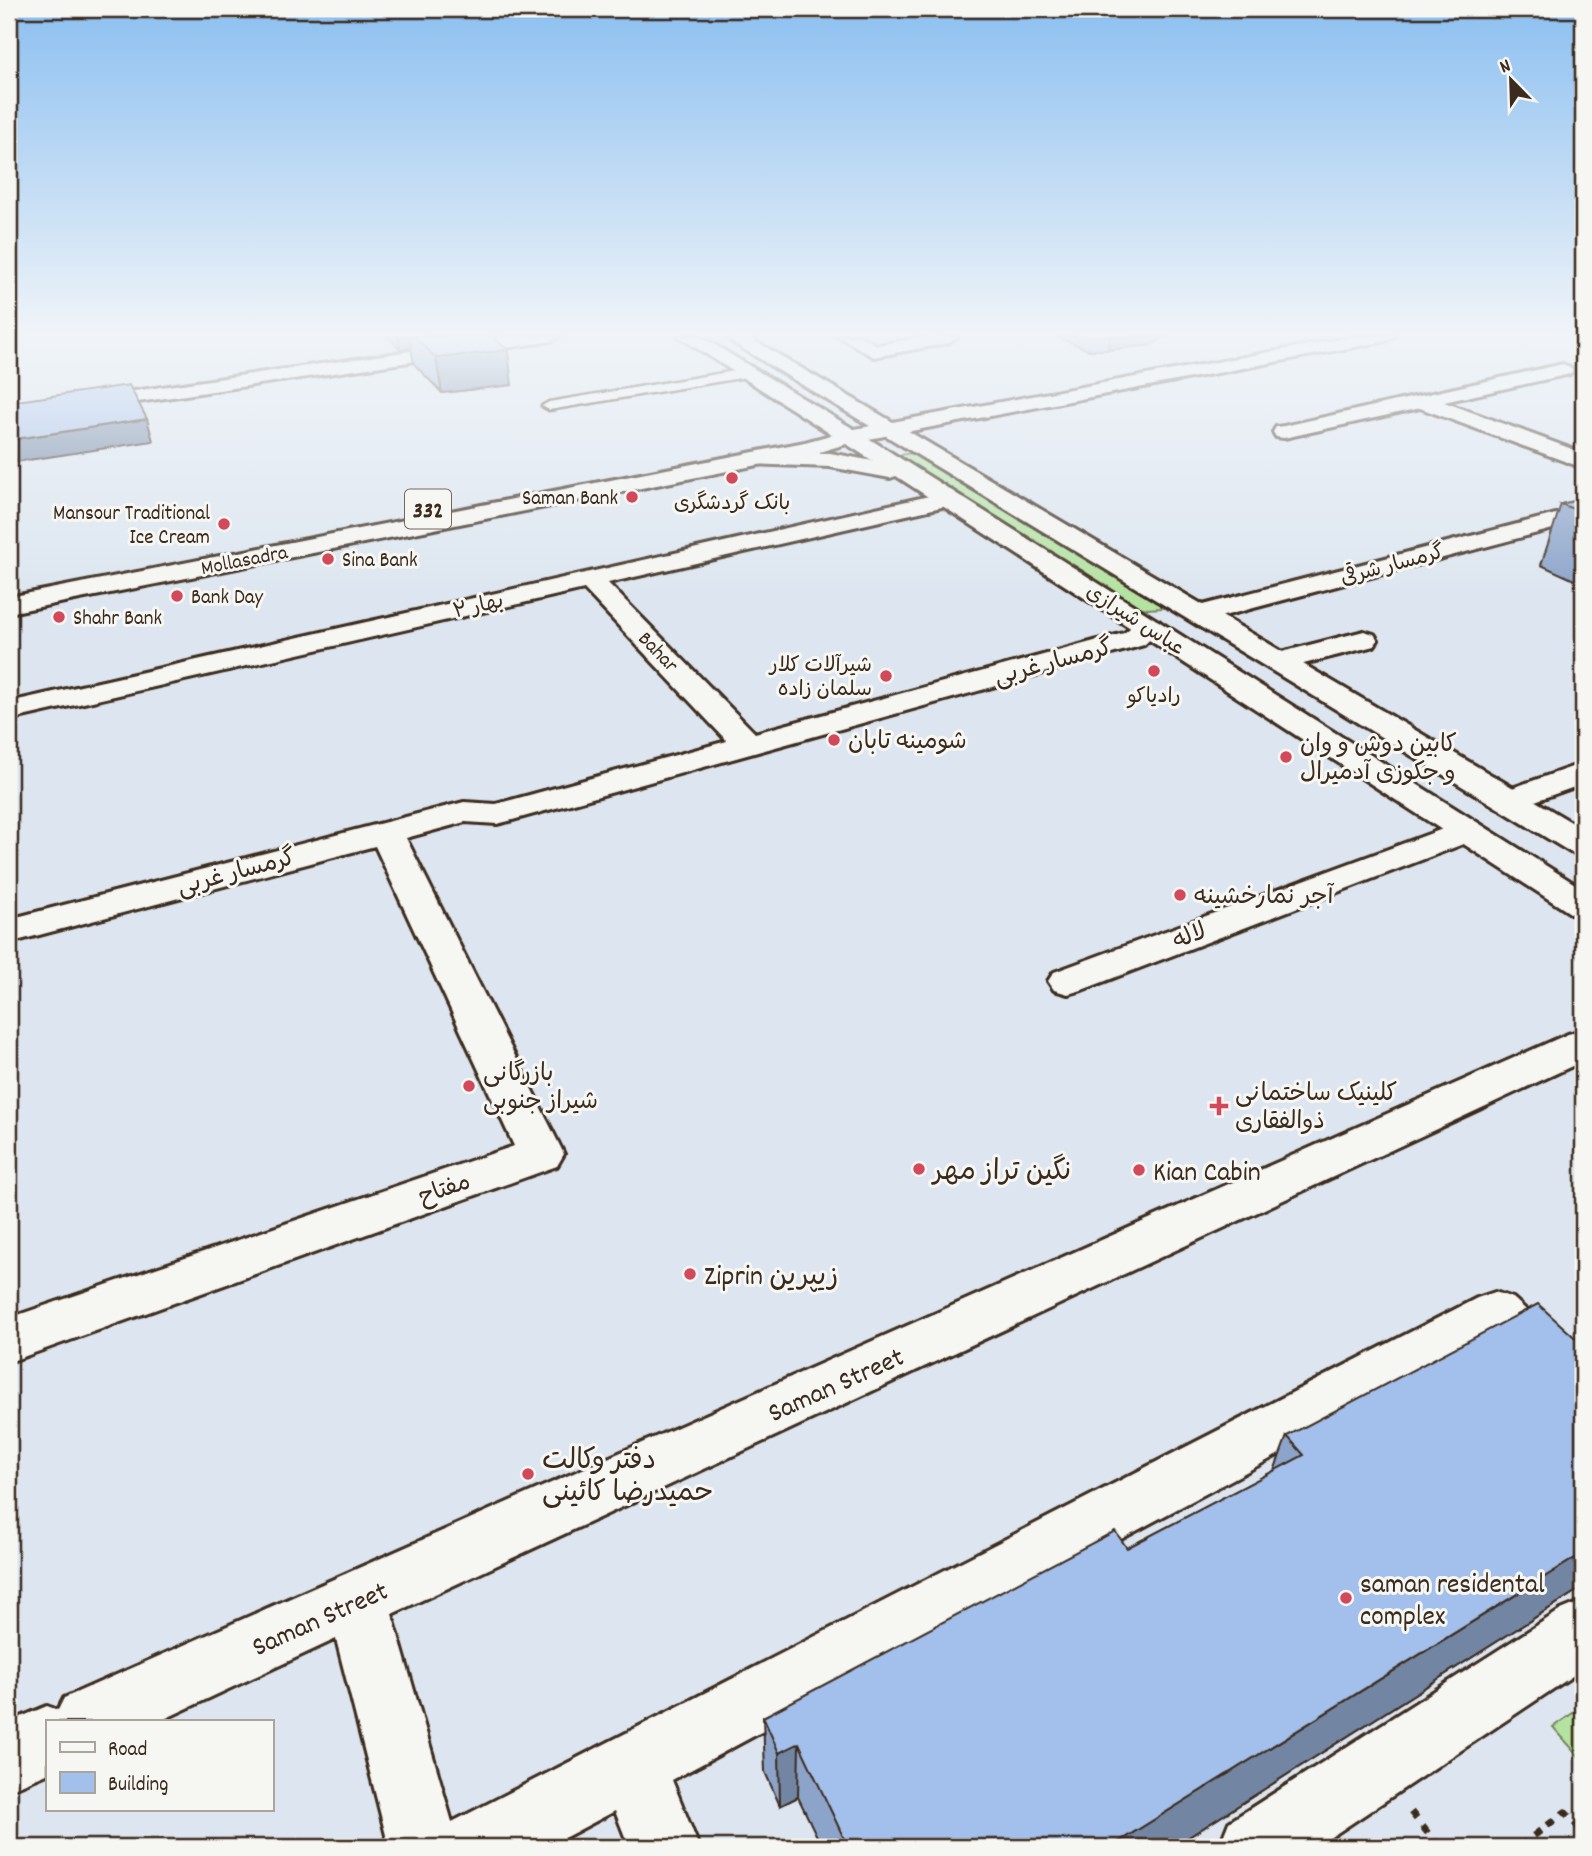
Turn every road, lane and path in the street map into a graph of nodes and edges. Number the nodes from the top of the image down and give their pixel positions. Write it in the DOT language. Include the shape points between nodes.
graph roads {
  1 [pos="827,423"];
  2 [pos="882,423"];
  3 [pos="927,423"];
  4 [pos="1325,423"];
  5 [pos="1479,423"];
  6 [pos="893,429"];
  7 [pos="1284,432"];
  8 [pos="849,436"];
  9 [pos="923,447"];
  10 [pos="881,457"];
  11 [pos="757,459"];
  12 [pos="1583,461"];
  13 [pos="909,474"];
  14 [pos="947,499"];
  15 [pos="1583,514"];
  16 [pos="590,580"];
  17 [pos="9,590"];
  18 [pos="9,606"];
  19 [pos="1201,614"];
  20 [pos="1149,627"];
  21 [pos="1364,639"];
  22 [pos="1280,662"];
  23 [pos="9,711"];
  24 [pos="739,734"];
  25 [pos="1583,773"];
  26 [pos="1510,800"];
  27 [pos="1467,831"];
  28 [pos="386,832"];
  29 [pos="1583,844"];
  30 [pos="1583,905"];
  31 [pos="9,931"];
  32 [pos="1068,981"];
  33 [pos="1583,1044"];
  34 [pos="9,1340"];
  35 [pos="1583,1395"];
  36 [pos="357,1599"];
  37 [pos="1583,1632"];
  38 [pos="89,1720"];
  39 [pos="46,1739"];
  40 [pos="9,1757"];
  41 [pos="632,1765"];
  42 [pos="1583,1832"];
  43 [pos="424,1847"];
  44 [pos="476,1847"];
  45 [pos="664,1847"];
  46 [pos="1254,1847"];
  47 [pos="1519,1847"];
  1 -- 8 [label="street, عباس شیرازی"];
  2 -- 6 [label="street, عباس شیرازی"];
  3 -- 6 [label="street, Mollasadra / 332"];
  4 -- 7 [label="street"];
  5 -- 12 [label="street"];
  6 -- 8 [label="street, Mollasadra / 332"];
  6 -- 9 [label="street, عباس شیرازی"];
  8 -- 10 [label="street, عباس شیرازی"];
  8 -- 11 [label="street, Mollasadra / 332"];
  8 -- 17 [label="street, Mollasadra / 332" via="785,440"];
  9 -- 10 [label="street" via="894,447"];
  9 -- 19 [label="street, عباس شیرازی"];
  10 -- 13 [label="street, عباس شیرازی"];
  11 -- 13 [label="street" via="830,460"];
  11 -- 18 [label="street, Mollasadra / 332"];
  13 -- 14 [label="street, عباس شیرازی"];
  14 -- 16 [label="street, بهار ۲"];
  14 -- 20 [label="street, عباس شیرازی"];
  15 -- 19 [label="street, گرمسار شرقی"];
  16 -- 23 [label="street, بهار ۲"];
  16 -- 24 [label="street, Bahar"];
  19 -- 20 [label="street, گرمسار شرقی"];
  19 -- 22 [label="street, عباس شیرازی"];
  20 -- 24 [label="street, گرمسار غربی" via="1134,639"];
  20 -- 27 [label="street, عباس شیرازی"];
  21 -- 22 [label="street"];
  22 -- 26 [label="street, عباس شیرازی"];
  24 -- 28 [label="street, گرمسار غربی" via="497,814 464,812"];
  25 -- 26 [label="street"];
  26 -- 29 [label="street, عباس شیرازی"];
  27 -- 30 [label="street, عباس شیرازی"];
  27 -- 32 [label="street, لاله"];
  28 -- 31 [label="street, گرمسار غربی"];
  28 -- 34 [label="street, مفتاح" via="541,1154"];
  33 -- 36 [label="street, Saman Street"];
  35 -- 41 [label="street" via="1495,1313"];
  36 -- 38 [label="street, Saman Street"];
  36 -- 43 [label="street"];
  37 -- 46 [label="street"];
  39 -- 40 [label="street"];
  41 -- 44 [label="street"];
  41 -- 45 [label="street"];
  42 -- 47 [label="path" via="1565,1812"];
}
